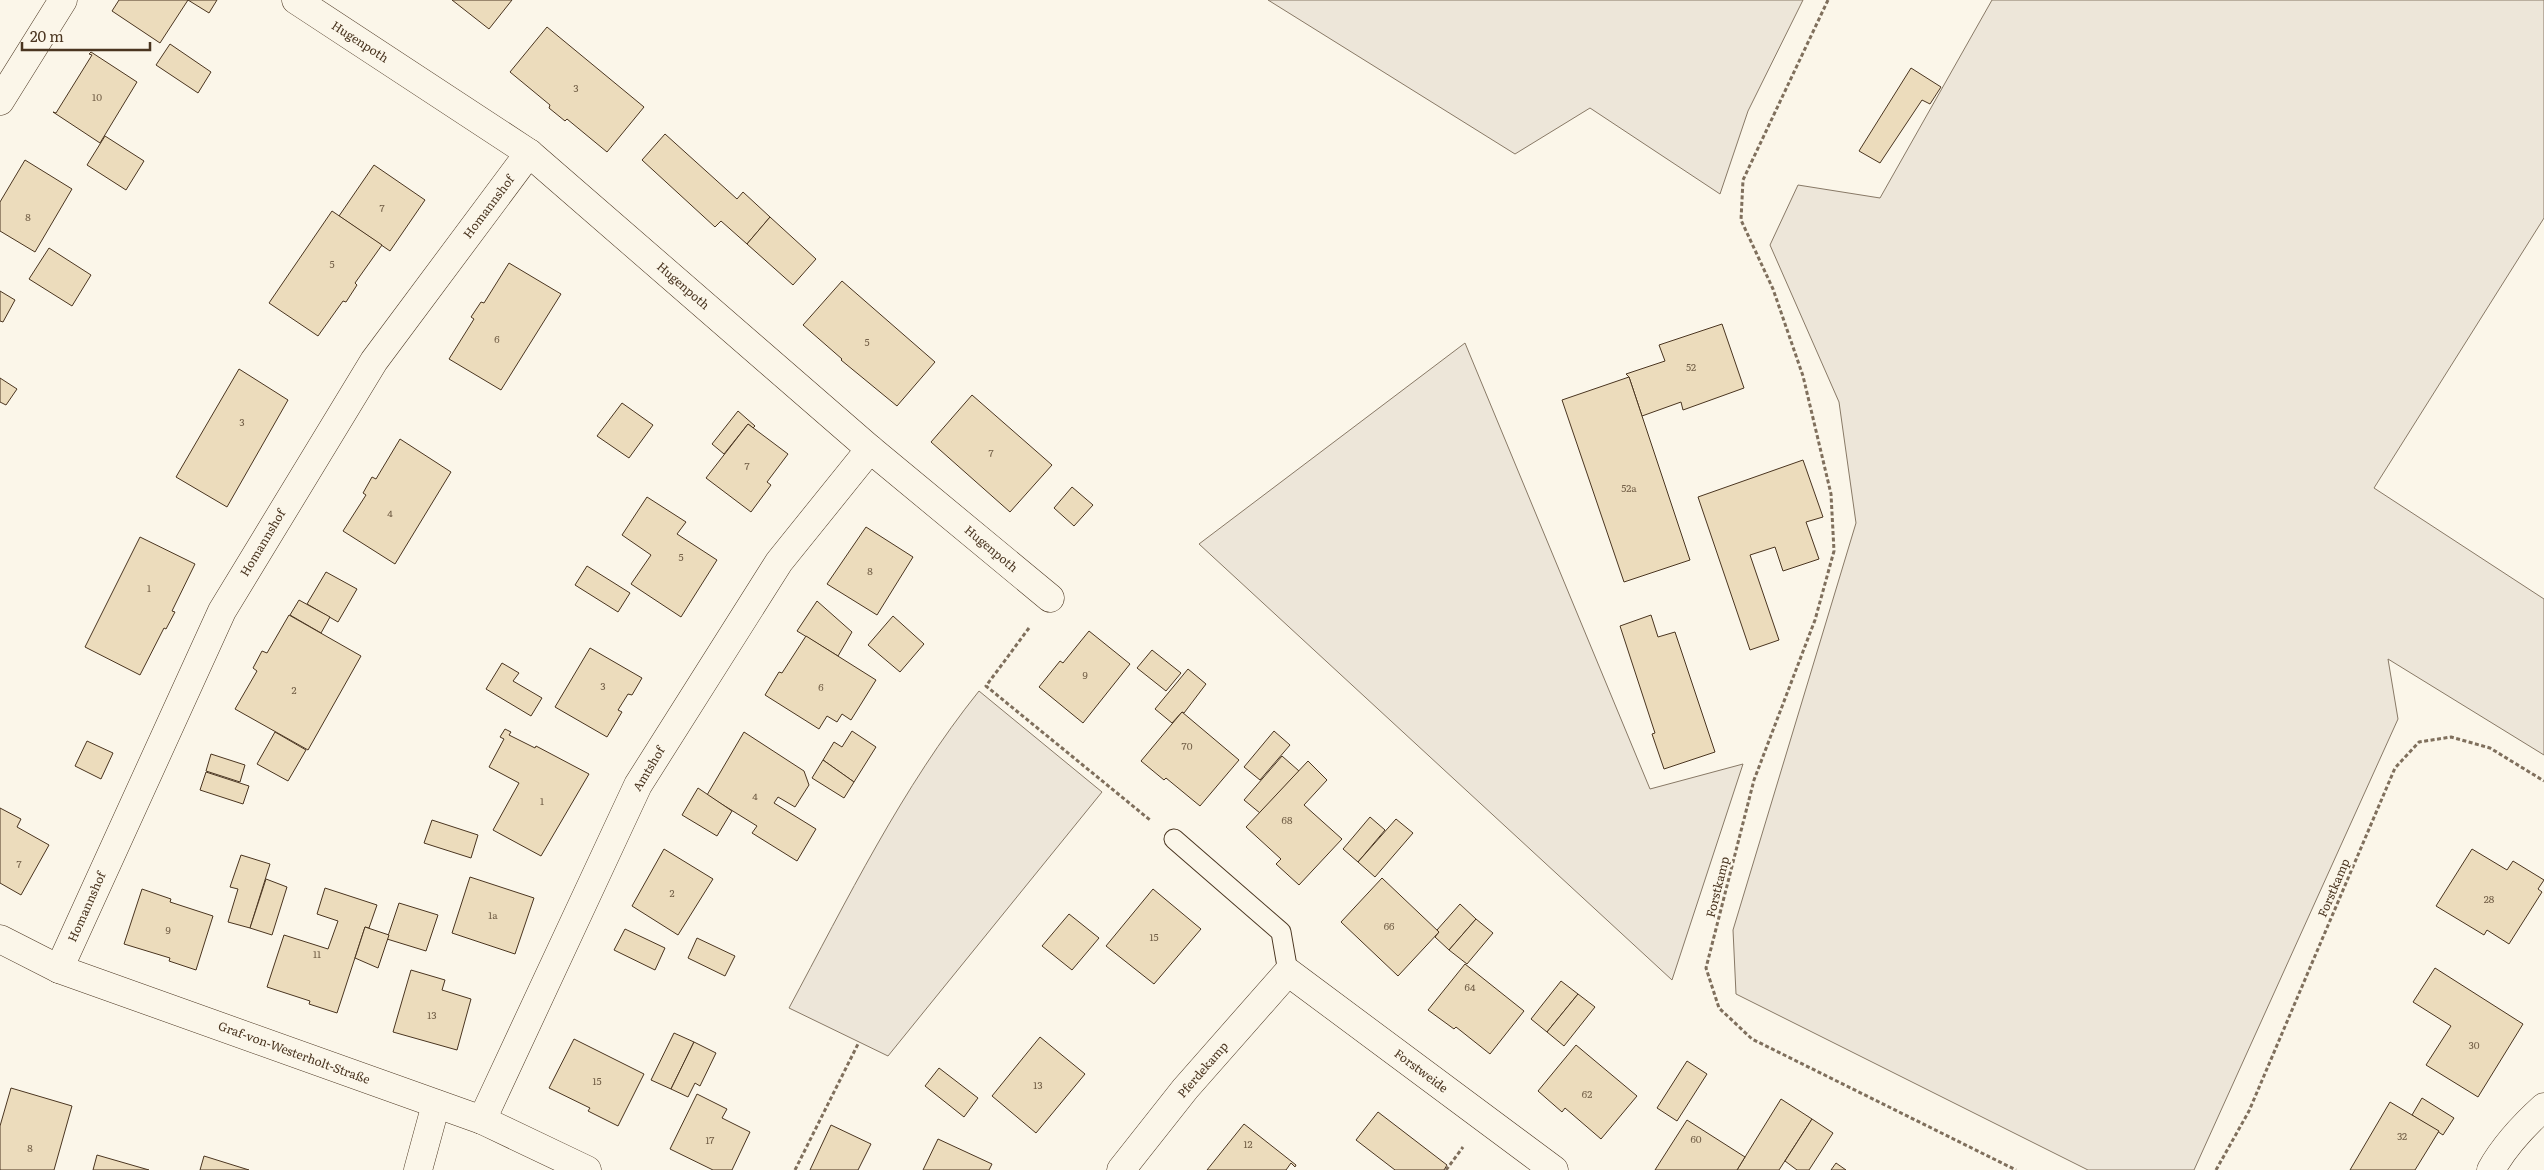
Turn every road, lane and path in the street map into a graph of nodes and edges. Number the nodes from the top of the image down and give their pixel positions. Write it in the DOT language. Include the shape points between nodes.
graph roads {
  1 [pos="63,0"];
  2 [pos="296,0"];
  3 [pos="1828,0"];
  4 [pos="0,101"];
  5 [pos="529,153"];
  6 [pos="870,449"];
  7 [pos="1050,598"];
  8 [pos="2544,781"];
  9 [pos="1174,839"];
  10 [pos="0,939"];
  11 [pos="59,969"];
  12 [pos="1288,972"];
  13 [pos="859,1042"];
  14 [pos="436,1104"];
  15 [pos="2544,1107"];
  16 [pos="482,1120"];
  17 [pos="418,1170"];
  18 [pos="587,1170"];
  19 [pos="795,1170"];
  20 [pos="1121,1170"];
  21 [pos="1554,1170"];
  22 [pos="2016,1170"];
  23 [pos="2216,1170"];
  24 [pos="2491,1170"];
  1 -- 4 [label="street"];
  2 -- 5 [label="street, Hugenpoth"];
  3 -- 22 [label="path, Forstkamp" via="1744,180 1740,220 1773,289 1803,376 1831,494 1834,551 1815,620 1754,780 1706,968 1719,1008 1752,1039"];
  5 -- 6 [label="street, Hugenpoth"];
  5 -- 11 [label="street, Homannshof" via="374,361 222,611"];
  6 -- 7 [label="street, Hugenpoth"];
  6 -- 16 [label="street, Amtshof" via="778,562 638,785"];
  7 -- 9 [label="path" via="986,686"];
  8 -- 23 [label="path, Forstkamp" via="2490,748 2451,737 2419,742 2395,768 2249,1111"];
  9 -- 12 [label="lane" via="1280,932"];
  10 -- 11 [label="street, Graf-von-Westerholt-Straße"];
  11 -- 14 [label="street, Graf-von-Westerholt-Straße"];
  12 -- 20 [label="street, Pferdekamp" via="1185,1090"];
  12 -- 21 [label="street, Forstweide"];
  13 -- 19 [label="path"];
  14 -- 16 [label="street, Graf-von-Westerholt-Straße"];
  14 -- 17 [label="street"];
  15 -- 24 [label="street" via="2522,1127"];
  16 -- 18 [label="street, Graf-von-Westerholt-Straße"];
}
